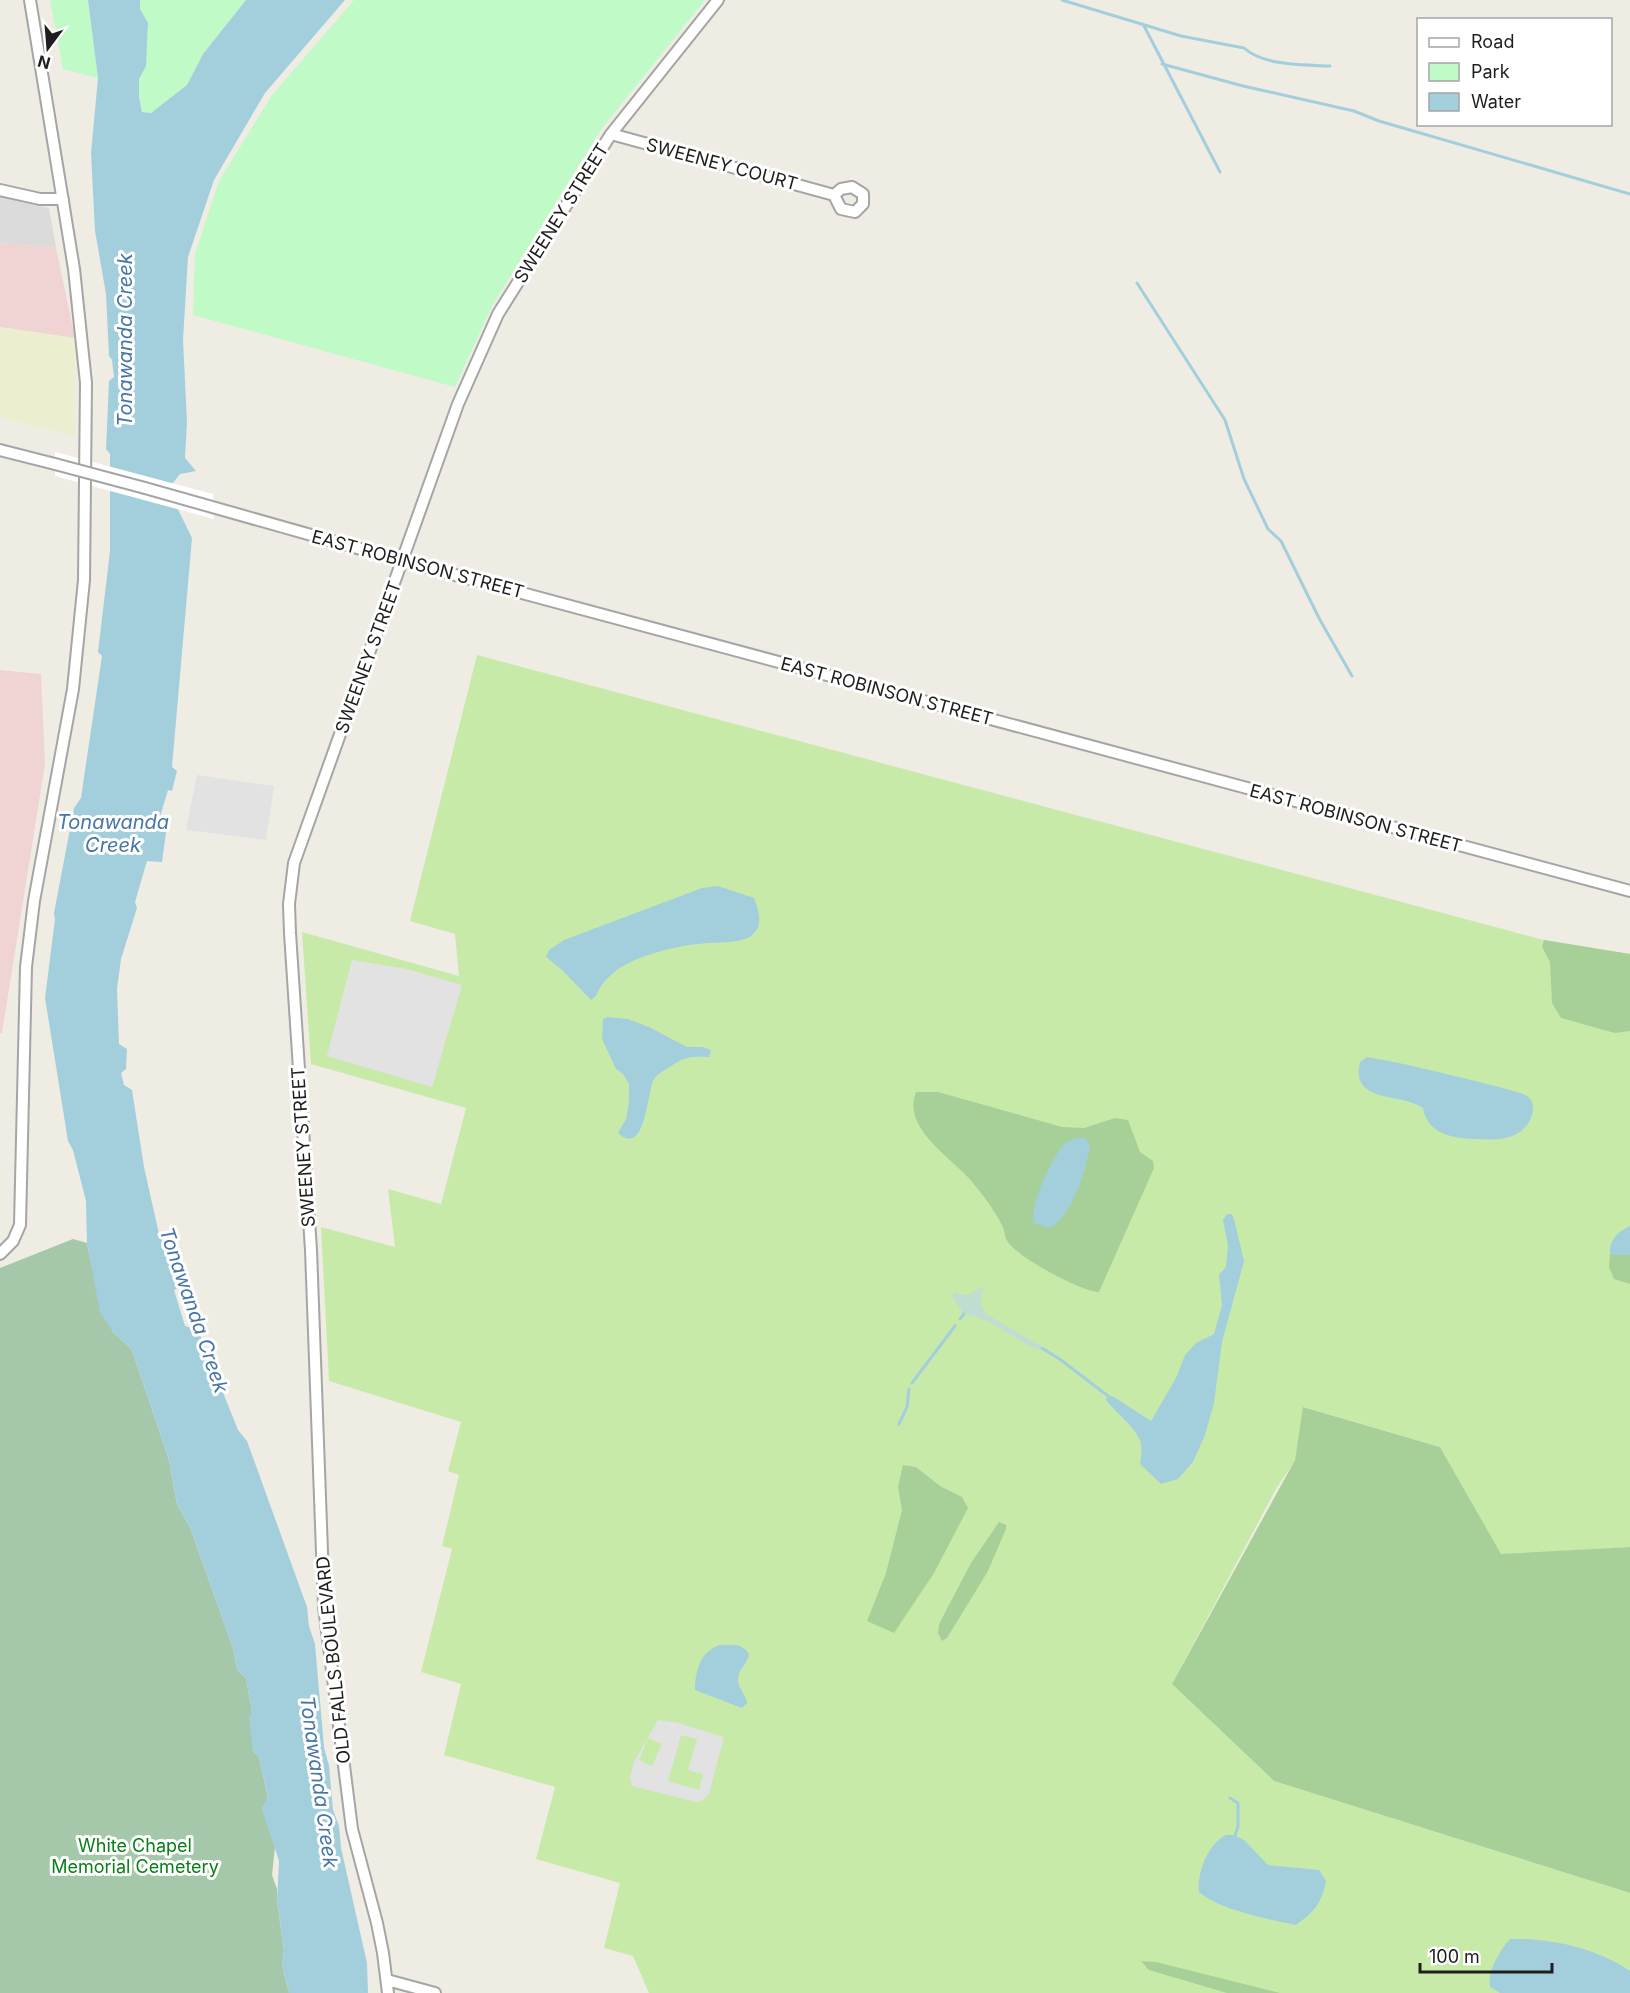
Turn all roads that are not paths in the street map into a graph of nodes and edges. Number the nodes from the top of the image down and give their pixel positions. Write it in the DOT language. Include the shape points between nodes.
graph roads {
  1 [pos="30,0"];
  2 [pos="718,0"];
  3 [pos="611,134"];
  4 [pos="0,190"];
  5 [pos="834,195"];
  6 [pos="63,199"];
  7 [pos="0,450"];
  8 [pos="403,561"];
  9 [pos="1630,891"];
  10 [pos="311,1250"];
  11 [pos="0,1254"];
  12 [pos="387,1980"];
  13 [pos="388,1993"];
  14 [pos="435,1993"];
  1 -- 6 [label="street"];
  2 -- 3 [label="street, SWEENEY STREET"];
  3 -- 5 [label="street, SWEENEY COURT"];
  3 -- 8 [label="street, SWEENEY STREET" via="498,314 458,404"];
  4 -- 6 [label="street" via="40,199"];
  6 -- 11 [label="street" via="80,306 86,383 84,580 73,689 34,901 26,968 20,1220 13,1241"];
  7 -- 8 [label="street, EAST ROBINSON STREET, bridge"];
  8 -- 9 [label="street, EAST ROBINSON STREET"];
  8 -- 10 [label="street, SWEENEY STREET" via="294,864 290,933"];
  10 -- 12 [label="street, OLD FALLS BOULEVARD" via="324,1607 352,1829 377,1923"];
  12 -- 13 [label="street, OLD FALLS BOULEVARD"];
  12 -- 14 [label="street"];
}
